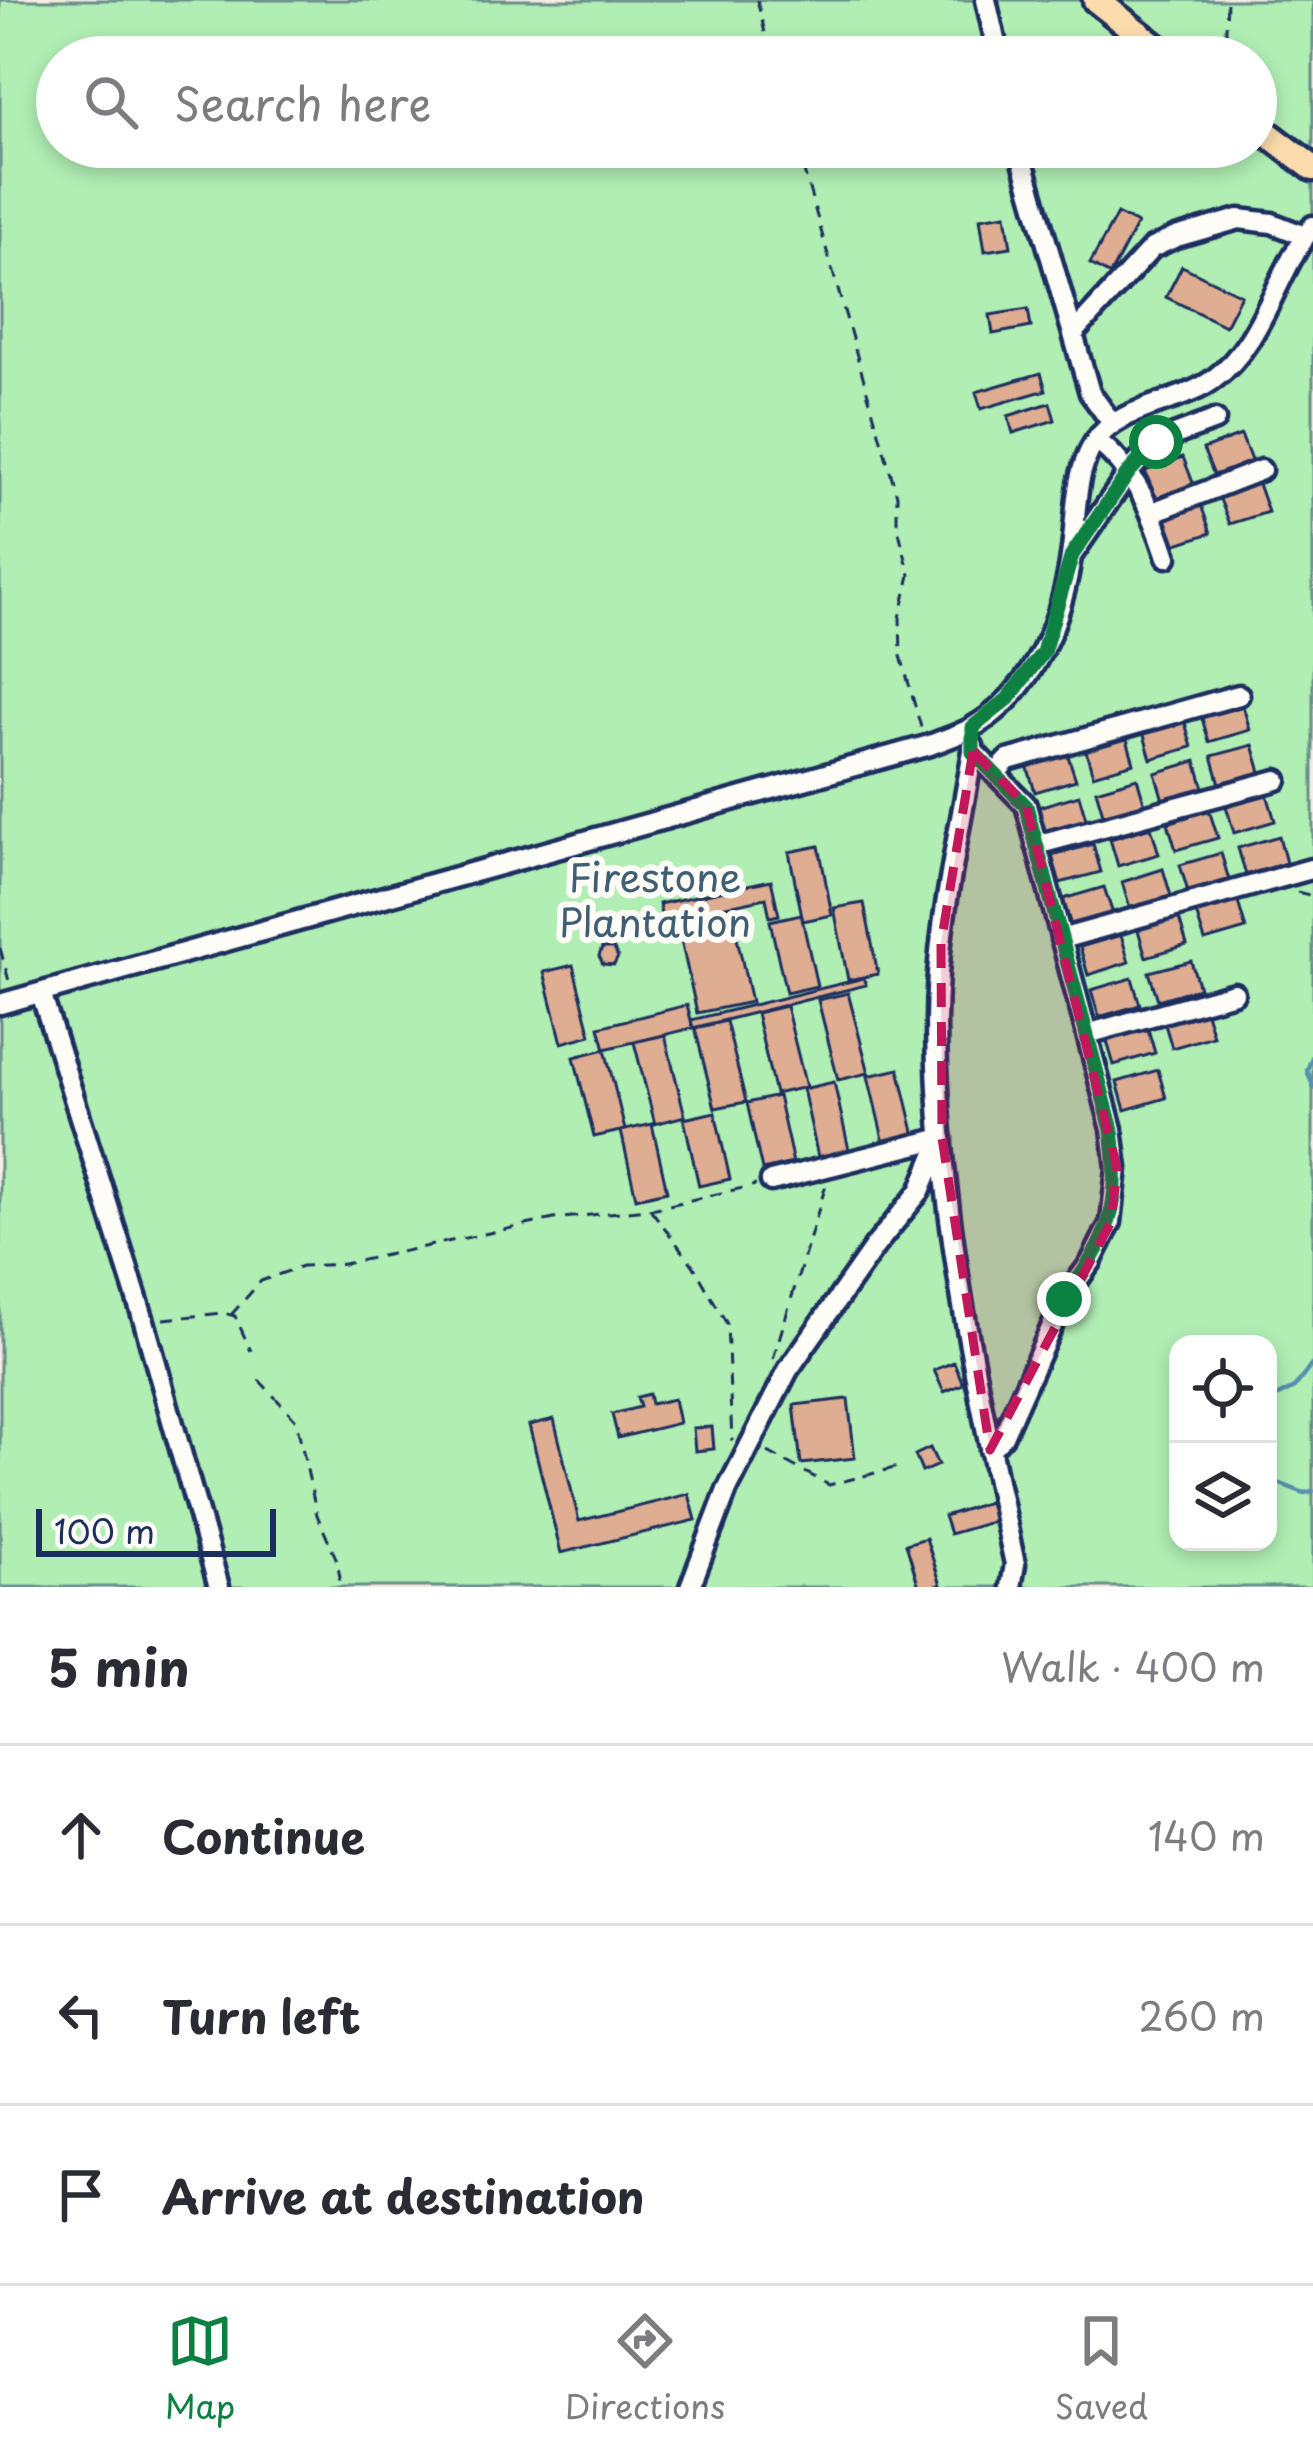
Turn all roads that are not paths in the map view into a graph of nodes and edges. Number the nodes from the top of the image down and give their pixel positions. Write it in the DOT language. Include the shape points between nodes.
graph roads {
  1 [pos="986,0"];
  2 [pos="1096,0"];
  3 [pos="994,36"];
  4 [pos="1141,36"];
  5 [pos="1277,141"];
  6 [pos="1025,168"];
  7 [pos="1313,168"];
  8 [pos="1309,231"];
  9 [pos="1072,334"];
  10 [pos="1215,420"];
  11 [pos="1112,423"];
  12 [pos="1096,440"];
  13 [pos="1261,470"];
  14 [pos="1129,472"];
  15 [pos="1153,512"];
  16 [pos="1072,555"];
  17 [pos="1167,557"];
  18 [pos="1239,694"];
  19 [pos="973,727"];
  20 [pos="973,752"];
  21 [pos="994,774"];
  22 [pos="1277,780"];
  23 [pos="1036,845"];
  24 [pos="1311,869"];
  25 [pos="1061,939"];
  26 [pos="41,993"];
  27 [pos="1234,993"];
  28 [pos="7,1002"];
  29 [pos="1087,1034"];
  30 [pos="942,1138"];
  31 [pos="771,1181"];
  32 [pos="990,1450"];
  33 [pos="219,1587"];
  34 [pos="690,1587"];
  35 [pos="1011,1587"];
  1 -- 3 [label="street"];
  2 -- 4 [label="main road"];
  5 -- 7 [label="main road"];
  6 -- 9 [label="street"];
  8 -- 9 [label="street" via="1239,219 1176,237 1152,248"];
  8 -- 11 [label="street" via="1243,352 1192,393"];
  9 -- 11 [label="street" via="1090,393"];
  10 -- 14 [label="street" via="1156,442"];
  11 -- 12 [label="street"];
  12 -- 14 [label="street"];
  12 -- 16 [label="street" via="1080,473"];
  13 -- 15 [label="street"];
  14 -- 15 [label="street"];
  14 -- 16 [label="street"];
  15 -- 17 [label="street"];
  16 -- 19 [label="street" via="1043,652 1008,699"];
  18 -- 21 [label="street" via="1008,760"];
  19 -- 20 [label="street"];
  19 -- 26 [label="street"];
  20 -- 21 [label="street"];
  20 -- 30 [label="street" via="941,943"];
  21 -- 23 [label="street" via="1026,806"];
  22 -- 23 [label="street"];
  23 -- 25 [label="street"];
  24 -- 25 [label="street"];
  25 -- 29 [label="street"];
  26 -- 28 [label="street"];
  26 -- 33 [label="street"];
  27 -- 29 [label="street"];
  29 -- 32 [label="street" via="1117,1168 1111,1222"];
  30 -- 31 [label="street"];
  30 -- 32 [label="street"];
  30 -- 34 [label="street" via="920,1191 788,1370 727,1490"];
  32 -- 35 [label="street" via="1016,1564"];
}
